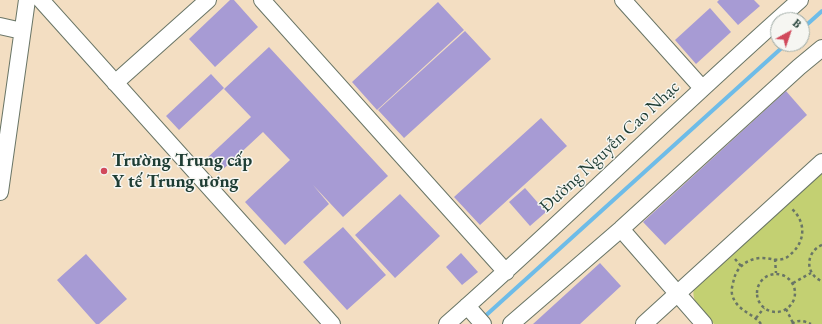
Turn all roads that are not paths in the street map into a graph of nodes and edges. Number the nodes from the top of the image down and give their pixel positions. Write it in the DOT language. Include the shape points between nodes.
graph roads {
  1 [pos="27,0"];
  2 [pos="41,0"];
  3 [pos="208,0"];
  4 [pos="262,0"];
  5 [pos="623,0"];
  6 [pos="800,0"];
  7 [pos="0,26"];
  8 [pos="22,31"];
  9 [pos="822,48"];
  10 [pos="115,83"];
  11 [pos="702,88"];
  12 [pos="2,161"];
  13 [pos="822,162"];
  14 [pos="0,192"];
  15 [pos="621,230"];
  16 [pos="506,272"];
  17 [pos="678,293"];
  18 [pos="475,315"];
  19 [pos="332,324"];
  20 [pos="447,324"];
  21 [pos="512,324"];
  22 [pos="644,324"];
  23 [pos="704,324"];
  1 -- 8 [label="street"];
  2 -- 10 [label="street"];
  3 -- 10 [label="street"];
  4 -- 16 [label="street"];
  5 -- 11 [label="street"];
  6 -- 11 [label="street, Đường Nguyễn Cao Nhạc"];
  7 -- 8 [label="street"];
  8 -- 12 [label="street"];
  9 -- 15 [label="street"];
  10 -- 19 [label="street"];
  11 -- 16 [label="street, Đường Nguyễn Cao Nhạc"];
  12 -- 14 [label="street"];
  13 -- 17 [label="street"];
  15 -- 17 [label="street"];
  15 -- 21 [label="street"];
  16 -- 18 [label="street, Đường Nguyễn Cao Nhạc"];
  17 -- 22 [label="street"];
  17 -- 23 [label="street"];
  18 -- 20 [label="street, Đường Nguyễn Cao Nhạc"];
}
